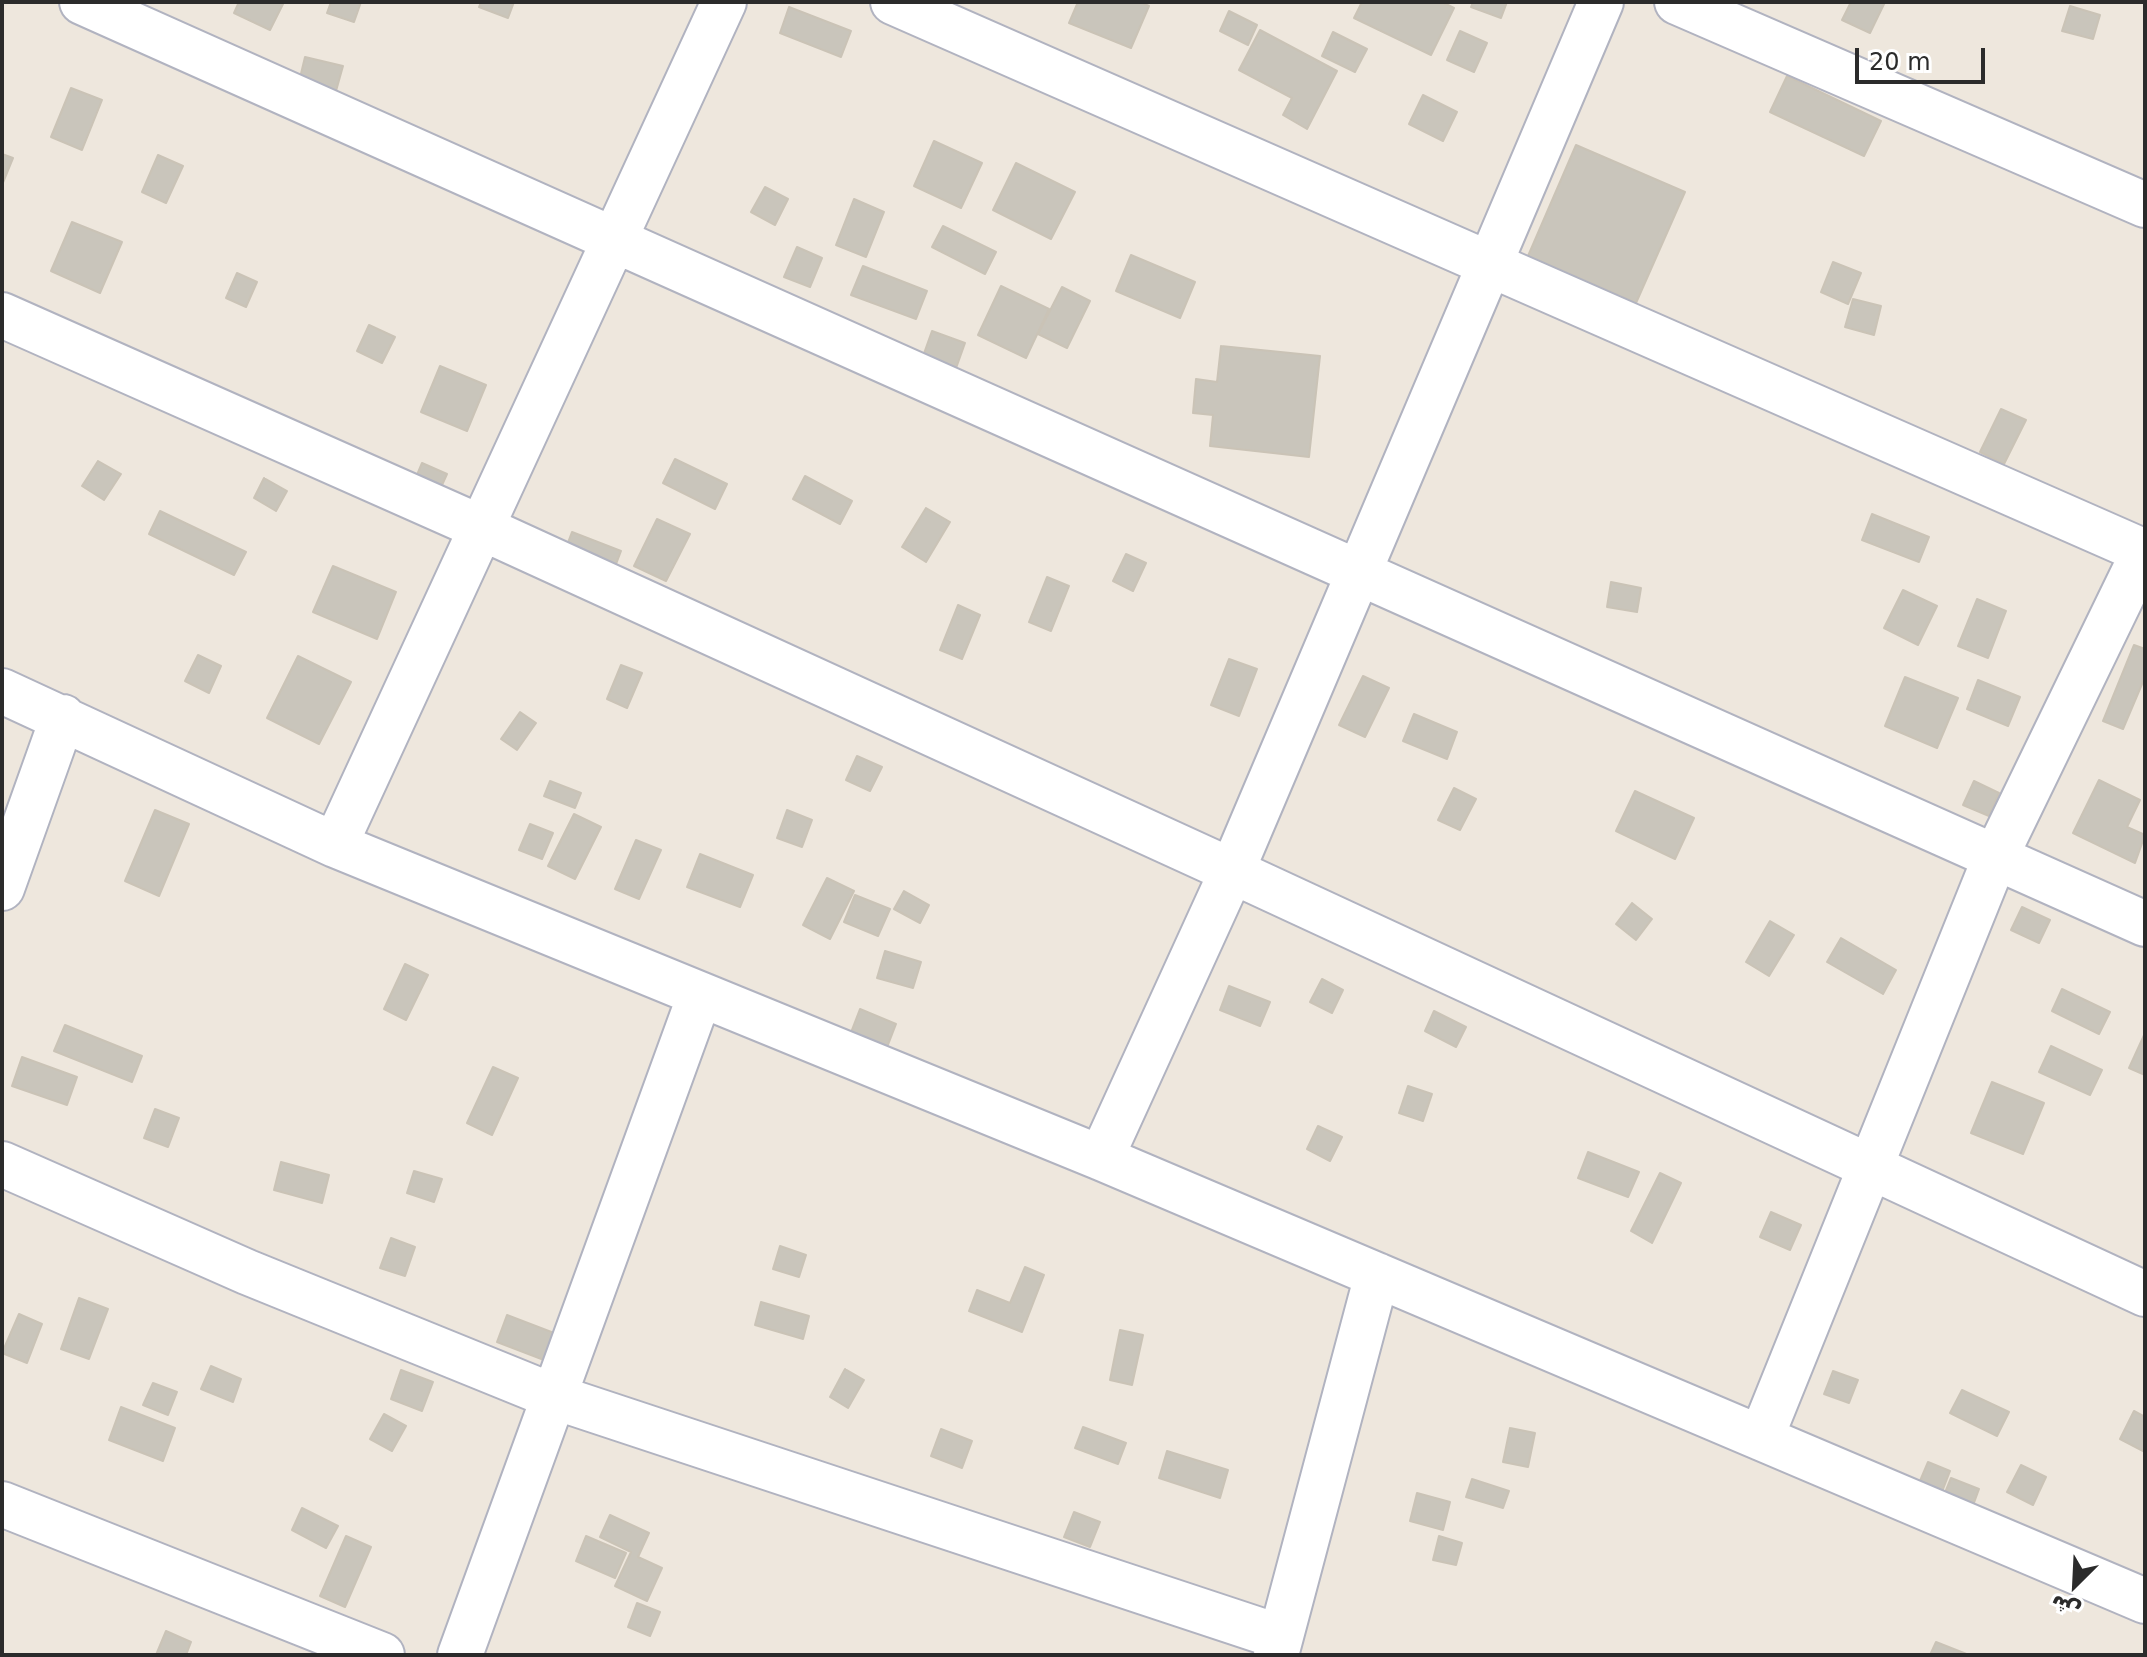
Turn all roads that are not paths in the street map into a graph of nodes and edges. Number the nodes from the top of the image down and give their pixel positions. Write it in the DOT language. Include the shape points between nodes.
graph roads {
  1 [pos="82,2"];
  2 [pos="724,2"];
  3 [pos="893,2"];
  4 [pos="1601,2"];
  5 [pos="1677,2"];
  6 [pos="2145,205"];
  7 [pos="616,240"];
  8 [pos="1491,264"];
  9 [pos="2,315"];
  10 [pos="482,528"];
  11 [pos="2145,551"];
  12 [pos="1360,572"];
  13 [pos="2,691"];
  14 [pos="63,717"];
  15 [pos="335,845"];
  16 [pos="1995,858"];
  17 [pos="1232,871"];
  18 [pos="2,888"];
  19 [pos="2145,924"];
  20 [pos="700,995"];
  21 [pos="1101,1158"];
  22 [pos="2,1164"];
  23 [pos="1872,1168"];
  24 [pos="1377,1275"];
  25 [pos="2145,1294"];
  26 [pos="555,1397"];
  27 [pos="1761,1438"];
  28 [pos="2,1504"];
  29 [pos="2145,1601"];
  30 [pos="1278,1646"];
  31 [pos="382,1655"];
  32 [pos="460,1655"];
  1 -- 7 [label="street"];
  2 -- 7 [label="street"];
  3 -- 8 [label="street"];
  4 -- 8 [label="street"];
  5 -- 6 [label="street"];
  7 -- 10 [label="street"];
  7 -- 12 [label="street"];
  8 -- 11 [label="street"];
  8 -- 12 [label="street"];
  9 -- 10 [label="street"];
  10 -- 15 [label="street"];
  10 -- 17 [label="street"];
  11 -- 16 [label="street"];
  12 -- 16 [label="street"];
  12 -- 17 [label="street"];
  13 -- 14 [label="street"];
  14 -- 15 [label="street"];
  14 -- 18 [label="street"];
  15 -- 20 [label="street"];
  16 -- 19 [label="street"];
  16 -- 23 [label="street"];
  17 -- 21 [label="street"];
  17 -- 23 [label="street"];
  20 -- 21 [label="street"];
  20 -- 26 [label="street"];
  21 -- 24 [label="street"];
  22 -- 26 [label="street" via="247,1272"];
  23 -- 25 [label="street"];
  23 -- 27 [label="street"];
  24 -- 27 [label="street"];
  24 -- 30 [label="street"];
  26 -- 30 [label="street"];
  26 -- 32 [label="street"];
  27 -- 29 [label="street"];
  28 -- 31 [label="street"];
}
